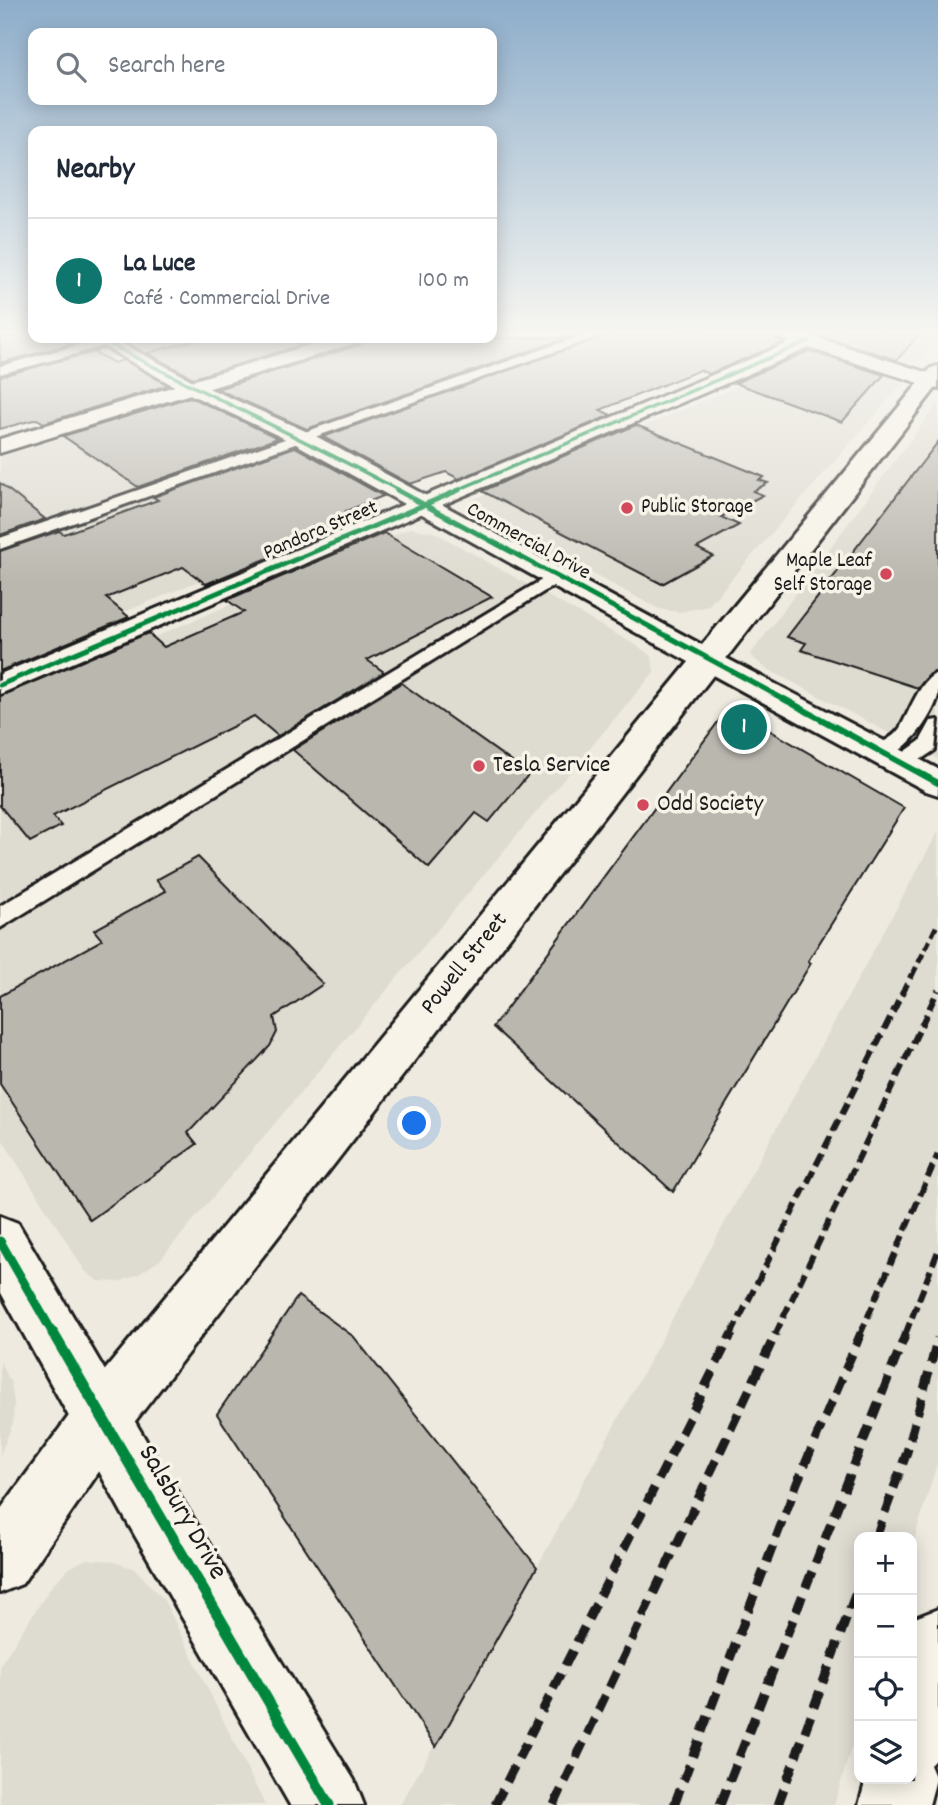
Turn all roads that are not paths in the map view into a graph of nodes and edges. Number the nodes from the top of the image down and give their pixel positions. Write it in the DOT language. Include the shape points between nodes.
graph roads {
  1 [pos="102,414"];
  2 [pos="250,414"];
  3 [pos="273,414"];
  4 [pos="370,414"];
  5 [pos="639,414"];
  6 [pos="907,414"];
  7 [pos="302,438"];
  8 [pos="0,446"];
  9 [pos="425,506"];
  10 [pos="0,544"];
  11 [pos="555,577"];
  12 [pos="707,660"];
  13 [pos="938,679"];
  14 [pos="0,685"];
  15 [pos="938,726"];
  16 [pos="890,758"];
  17 [pos="938,783"];
  18 [pos="0,918"];
  19 [pos="0,1241"];
  20 [pos="102,1418"];
  21 [pos="0,1562"];
  22 [pos="938,1641"];
  23 [pos="917,1721"];
  24 [pos="900,1784"];
  25 [pos="329,1805"];
  26 [pos="894,1805"];
  1 -- 8 [label="street"];
  2 -- 7 [label="street, Commercial Drive"];
  3 -- 7 [label="street, Commercial Drive"];
  4 -- 7 [label="lane"];
  5 -- 9 [label="street, Pandora Street"];
  6 -- 12 [label="street, Powell Street"];
  7 -- 9 [label="street, Commercial Drive"];
  7 -- 10 [label="lane"];
  9 -- 11 [label="street, Commercial Drive"];
  9 -- 14 [label="street, Pandora Street"];
  11 -- 12 [label="street, Commercial Drive"];
  11 -- 18 [label="lane"];
  12 -- 16 [label="street, Commercial Drive"];
  12 -- 20 [label="street, Powell Street"];
  13 -- 16 [label="lane"];
  15 -- 16 [label="lane" via="928,745"];
  16 -- 17 [label="street, Commercial Drive"];
  19 -- 20 [label="street, Salsbury Drive"];
  20 -- 21 [label="street, Powell Street"];
  20 -- 25 [label="street, Salsbury Drive"];
  22 -- 23 [label="street"];
  24 -- 26 [label="street"];
}
